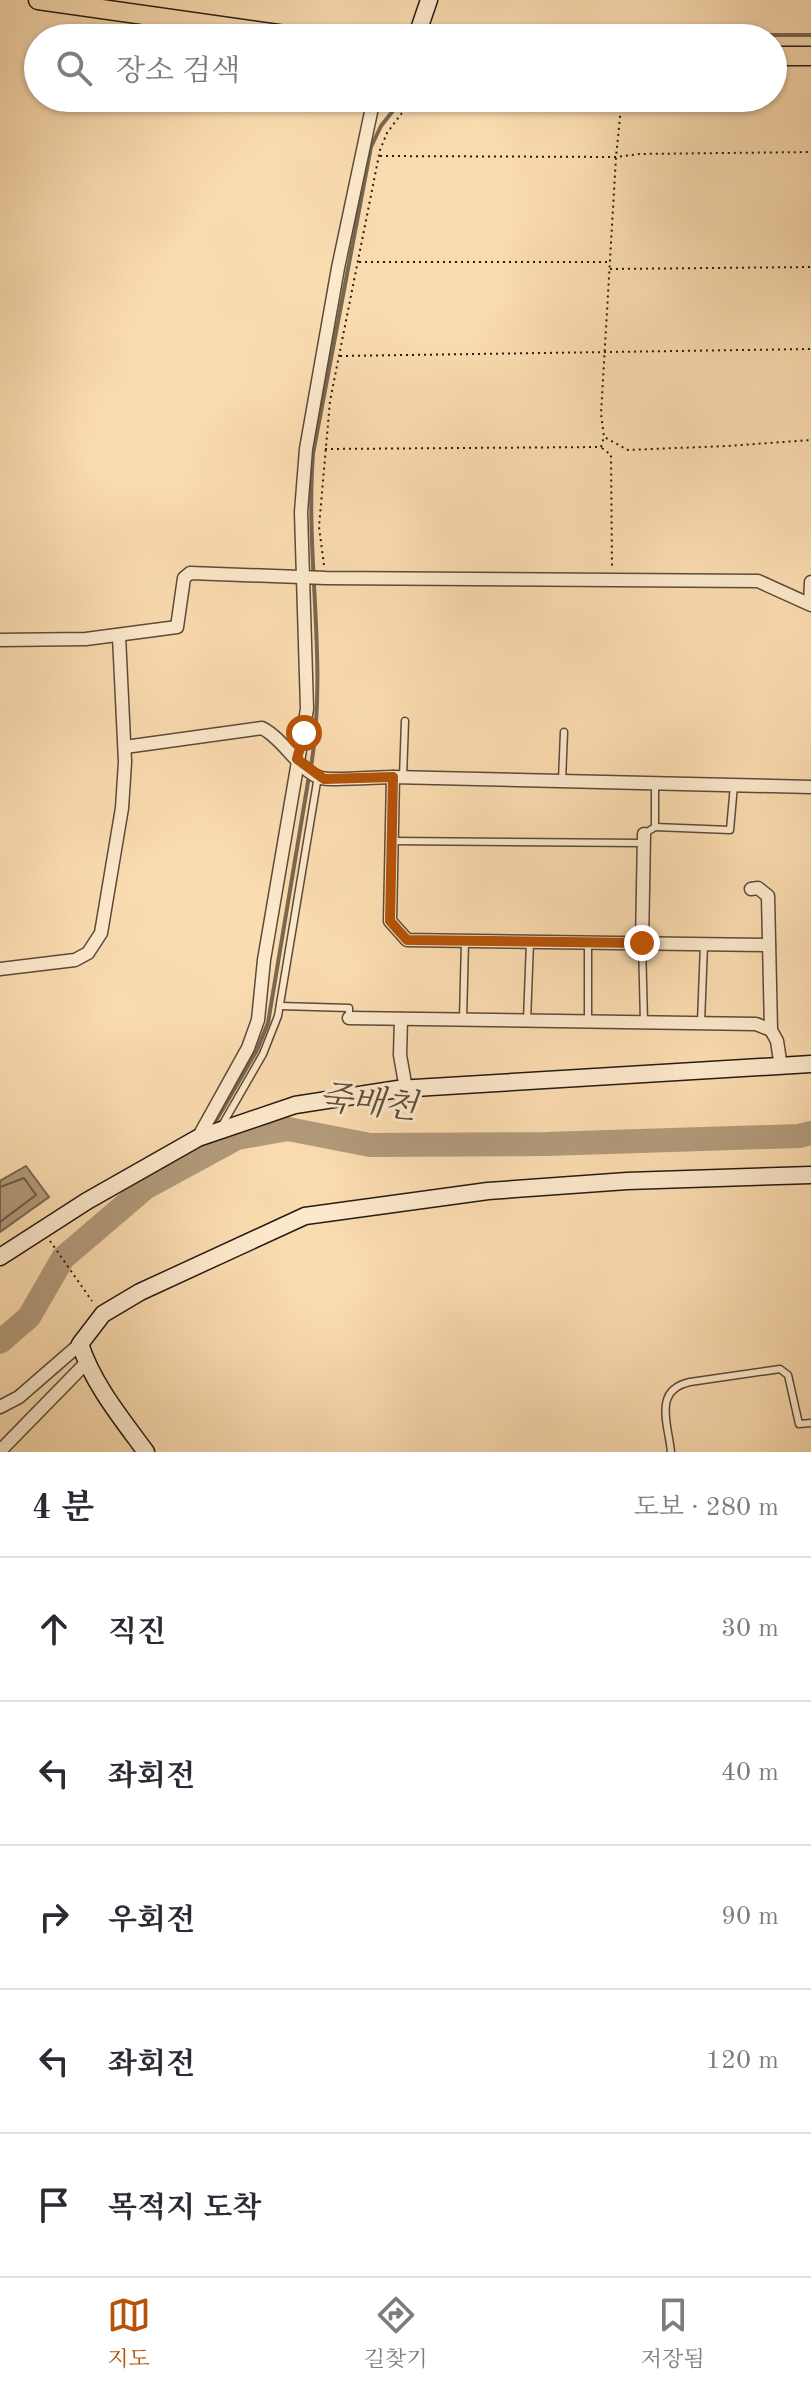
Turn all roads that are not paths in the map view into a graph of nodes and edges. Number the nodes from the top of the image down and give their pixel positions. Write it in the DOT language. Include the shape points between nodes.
graph roads {
  1 [pos="38,0"];
  2 [pos="429,0"];
  3 [pos="208,24"];
  4 [pos="421,24"];
  5 [pos="787,56"];
  6 [pos="811,56"];
  7 [pos="371,112"];
  8 [pos="304,576"];
  9 [pos="811,582"];
  10 [pos="810,604"];
  11 [pos="119,636"];
  12 [pos="0,640"];
  13 [pos="405,721"];
  14 [pos="564,732"];
  15 [pos="125,747"];
  16 [pos="299,760"];
  17 [pos="318,776"];
  18 [pos="398,778"];
  19 [pos="562,781"];
  20 [pos="655,783"];
  21 [pos="734,785"];
  22 [pos="811,787"];
  23 [pos="647,835"];
  24 [pos="393,841"];
  25 [pos="751,889"];
  26 [pos="465,941"];
  27 [pos="530,942"];
  28 [pos="588,942"];
  29 [pos="642,943"];
  30 [pos="704,944"];
  31 [pos="769,945"];
  32 [pos="0,969"];
  33 [pos="280,1006"];
  34 [pos="349,1018"];
  35 [pos="401,1019"];
  36 [pos="463,1020"];
  37 [pos="527,1021"];
  38 [pos="588,1022"];
  39 [pos="644,1022"];
  40 [pos="701,1023"];
  41 [pos="771,1030"];
  42 [pos="811,1064"];
  43 [pos="781,1067"];
  44 [pos="406,1089"];
  45 [pos="218,1131"];
  46 [pos="198,1138"];
  47 [pos="811,1175"];
  48 [pos="0,1257"];
  49 [pos="80,1344"];
  50 [pos="86,1363"];
  51 [pos="0,1407"];
  52 [pos="811,1423"];
  53 [pos="0,1451"];
  54 [pos="146,1452"];
  55 [pos="671,1452"];
  1 -- 3 [label="main road"];
  2 -- 4 [label="street"];
  5 -- 6 [label="main road"];
  7 -- 8 [label="street" via="306,449 301,512"];
  8 -- 10 [label="street" via="758,581"];
  8 -- 11 [label="street" via="190,573 184,578 177,627"];
  8 -- 16 [label="street" via="307,709"];
  9 -- 10 [label="street"];
  11 -- 12 [label="street"];
  11 -- 15 [label="street"];
  13 -- 18 [label="lane"];
  14 -- 19 [label="lane"];
  15 -- 16 [label="street" via="262,728"];
  15 -- 32 [label="street" via="122,808 101,933 88,953 75,960"];
  16 -- 17 [label="street"];
  16 -- 46 [label="street" via="258,1020"];
  17 -- 18 [label="street"];
  17 -- 33 [label="lane"];
  18 -- 19 [label="street"];
  18 -- 24 [label="street"];
  19 -- 20 [label="street"];
  20 -- 21 [label="street"];
  20 -- 23 [label="lane"];
  21 -- 22 [label="street"];
  21 -- 23 [label="lane" via="730,830"];
  23 -- 24 [label="lane"];
  23 -- 29 [label="street"];
  24 -- 26 [label="street" via="390,921 407,940"];
  25 -- 31 [label="street" via="768,896"];
  26 -- 27 [label="street"];
  26 -- 36 [label="lane"];
  27 -- 28 [label="street"];
  27 -- 37 [label="lane"];
  28 -- 29 [label="street"];
  28 -- 38 [label="lane"];
  29 -- 30 [label="street"];
  29 -- 39 [label="lane"];
  30 -- 31 [label="street"];
  30 -- 40 [label="lane"];
  31 -- 41 [label="street"];
  33 -- 34 [label="lane" via="349,1008"];
  33 -- 45 [label="lane" via="263,1054"];
  34 -- 35 [label="street"];
  35 -- 36 [label="street"];
  35 -- 44 [label="street"];
  36 -- 37 [label="street"];
  37 -- 38 [label="street"];
  38 -- 39 [label="street"];
  39 -- 40 [label="street"];
  40 -- 41 [label="street" via="756,1024"];
  41 -- 43 [label="street"];
  42 -- 43 [label="street"];
  43 -- 44 [label="street"];
  44 -- 45 [label="street" via="295,1105"];
  45 -- 46 [label="street"];
  46 -- 48 [label="street"];
  47 -- 49 [label="street" via="488,1191 305,1216 140,1292 103,1314"];
  49 -- 50 [label="street"];
  49 -- 51 [label="street"];
  50 -- 53 [label="street"];
  50 -- 54 [label="street"];
  52 -- 55 [label="lane" via="799,1424 788,1375 780,1369 690,1382 676,1385 665,1401"];
}
